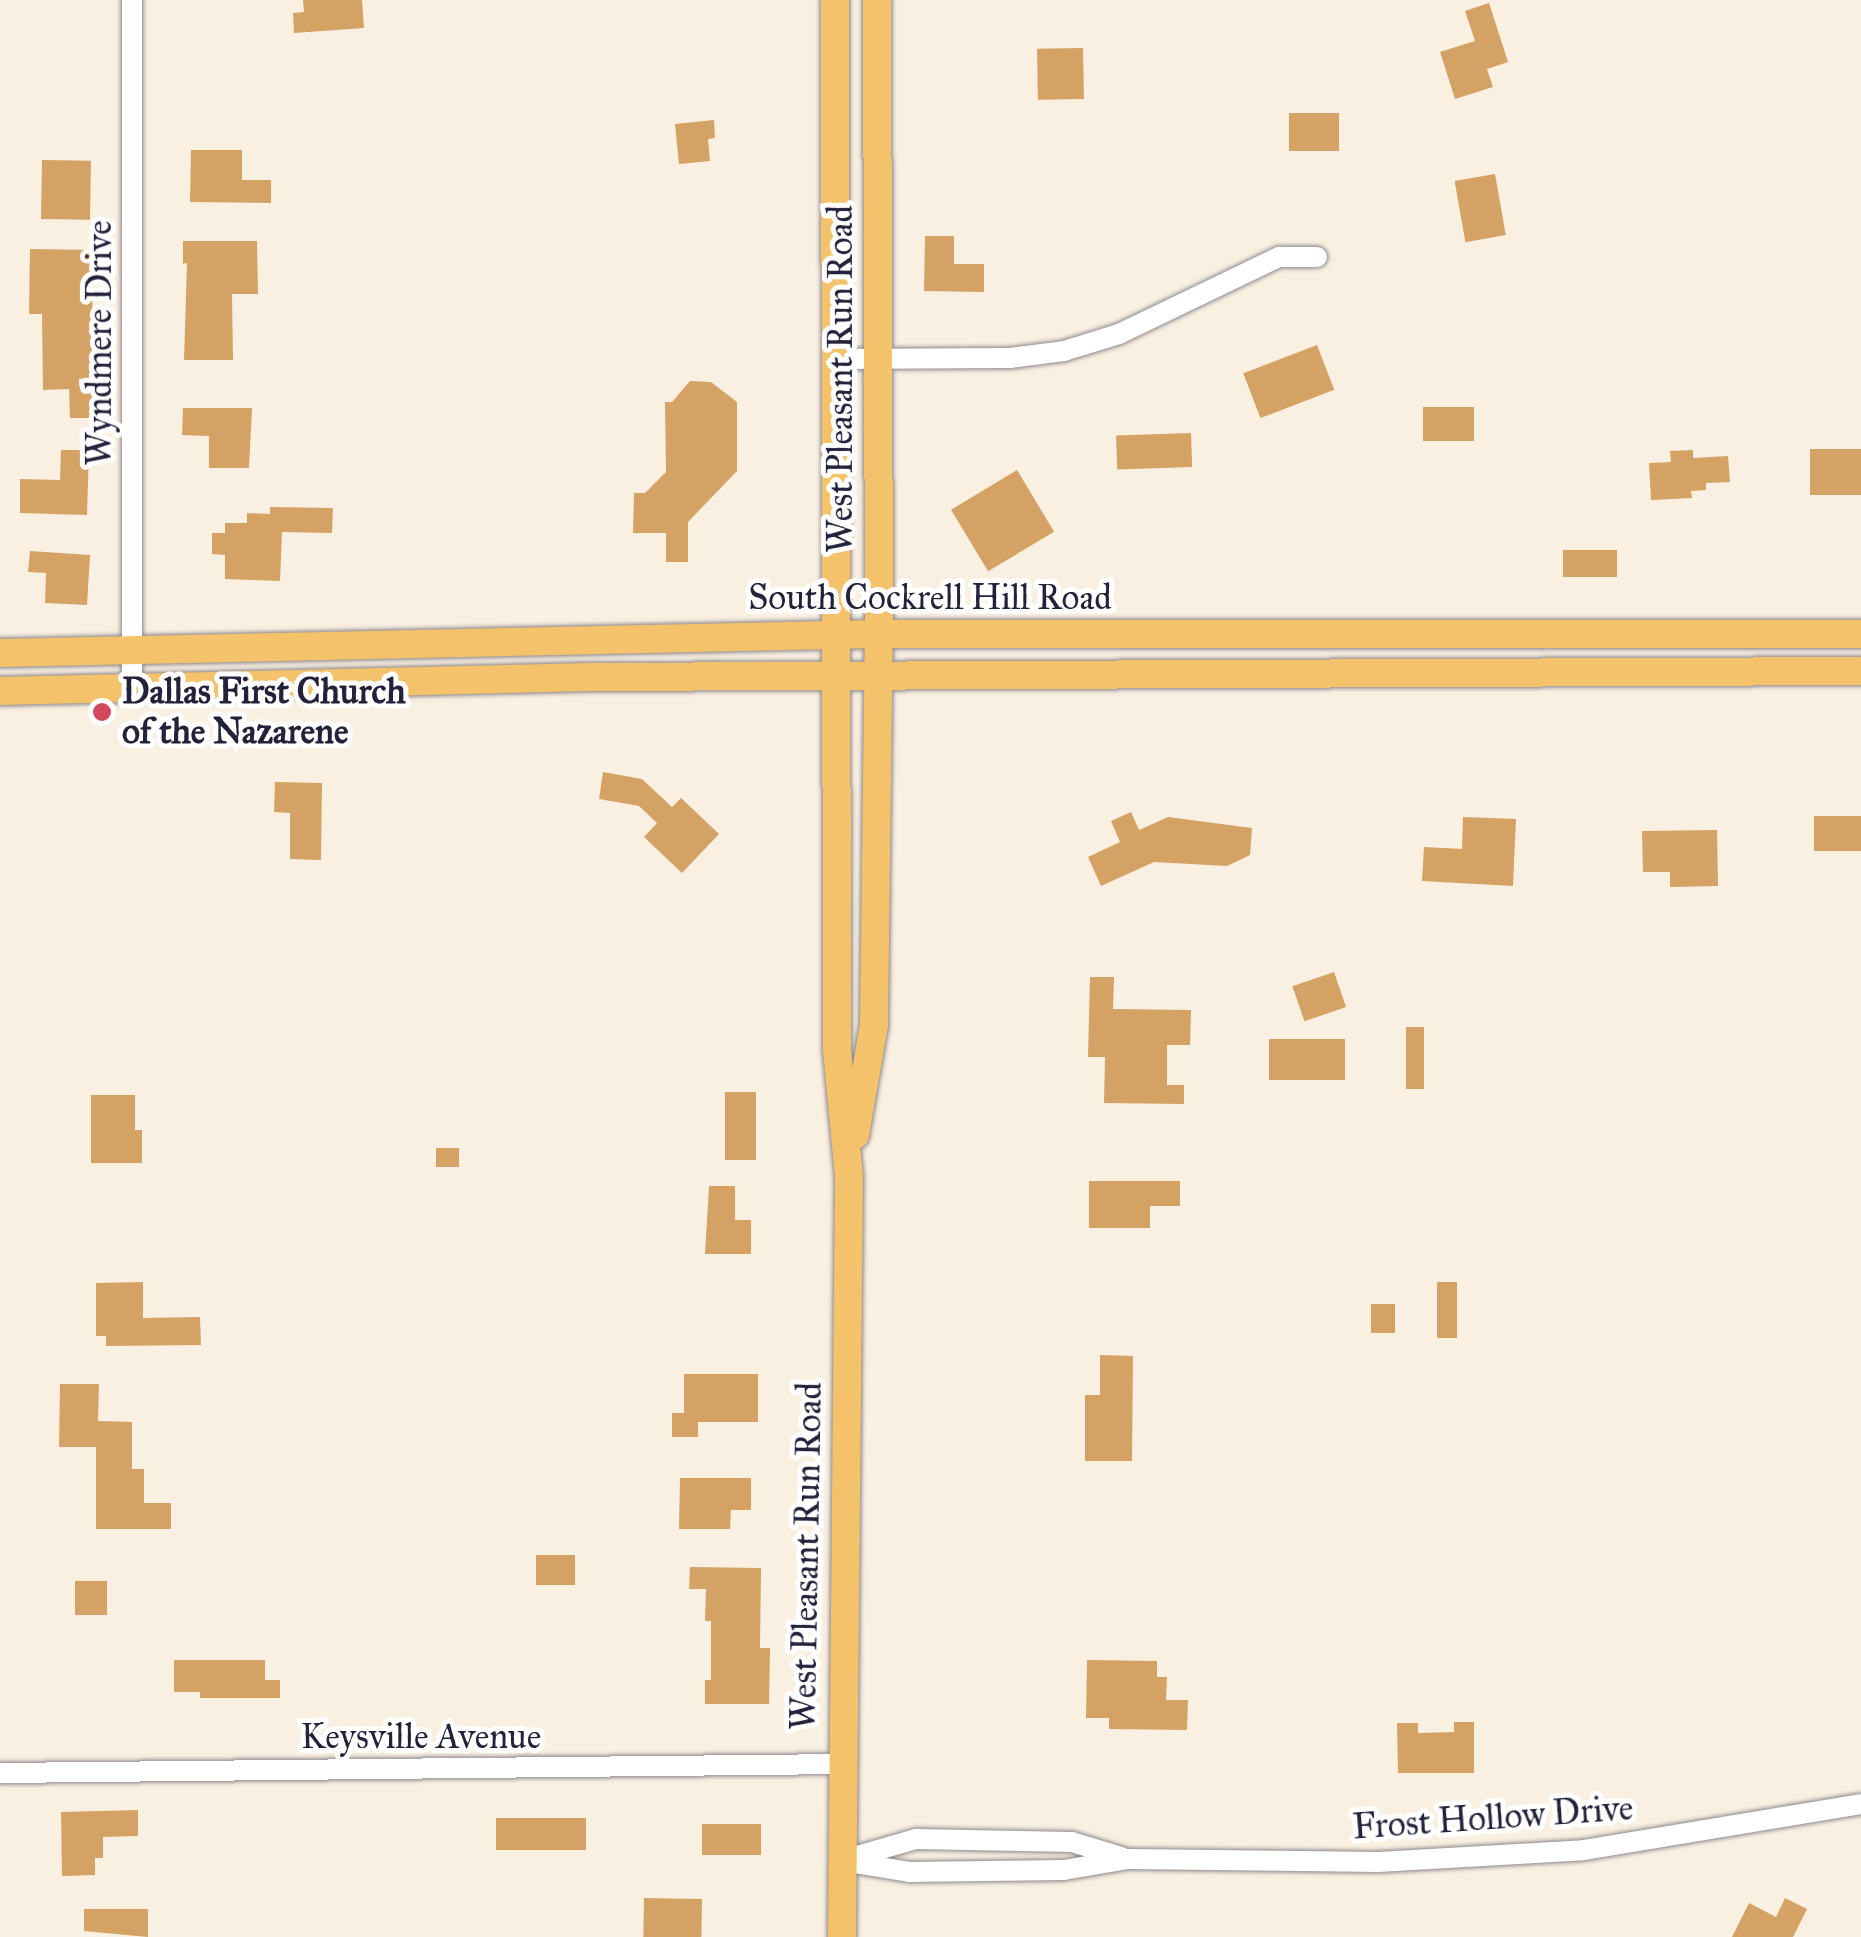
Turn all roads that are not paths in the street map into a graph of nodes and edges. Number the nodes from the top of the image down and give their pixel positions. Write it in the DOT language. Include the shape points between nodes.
graph roads {
  1 [pos="132,0"];
  2 [pos="835,0"];
  3 [pos="877,0"];
  4 [pos="1316,257"];
  5 [pos="879,357"];
  6 [pos="837,359"];
  7 [pos="836,634"];
  8 [pos="879,634"];
  9 [pos="1861,634"];
  10 [pos="130,652"];
  11 [pos="0,653"];
  12 [pos="1861,672"];
  13 [pos="835,676"];
  14 [pos="878,676"];
  15 [pos="132,687"];
  16 [pos="0,691"];
  17 [pos="849,1176"];
  18 [pos="842,1764"];
  19 [pos="0,1773"];
  20 [pos="1861,1804"];
  21 [pos="1128,1859"];
  22 [pos="842,1860"];
  23 [pos="842,1937"];
  1 -- 10 [label="street, Wyndmere Drive"];
  2 -- 6 [label="main road, West Pleasant Run Road"];
  3 -- 5 [label="main road, West Pleasant Run Road"];
  4 -- 5 [label="street" via="1279,257 1118,334 1064,351 1010,358"];
  5 -- 6 [label="street"];
  5 -- 8 [label="main road, West Pleasant Run Road"];
  6 -- 7 [label="main road, West Pleasant Run Road"];
  7 -- 8 [label="main road, South Cockrell Hill Road"];
  7 -- 10 [label="main road, South Cockrell Hill Road"];
  7 -- 13 [label="main road, West Pleasant Run Road"];
  8 -- 9 [label="main road, South Cockrell Hill Road"];
  8 -- 14 [label="main road, West Pleasant Run Road"];
  10 -- 11 [label="main road, South Cockrell Hill Road"];
  10 -- 15 [label="street, Wyndmere Drive"];
  12 -- 14 [label="main road"];
  13 -- 14 [label="main road"];
  13 -- 15 [label="main road"];
  13 -- 17 [label="main road, West Pleasant Run Road" via="837,1050"];
  14 -- 17 [label="main road, West Pleasant Run Road" via="874,1025"];
  15 -- 16 [label="main road"];
  17 -- 18 [label="main road, West Pleasant Run Road"];
  18 -- 19 [label="street, Keysville Avenue"];
  18 -- 22 [label="main road, West Pleasant Run Road"];
  20 -- 21 [label="street, Frost Hollow Drive" via="1584,1850 1378,1862"];
  21 -- 22 [label="street, Frost Hollow Drive" via="1064,1870 910,1872"];
  21 -- 22 [label="street, Frost Hollow Drive" via="1072,1842 916,1839"];
  22 -- 23 [label="main road, West Pleasant Run Road"];
}
